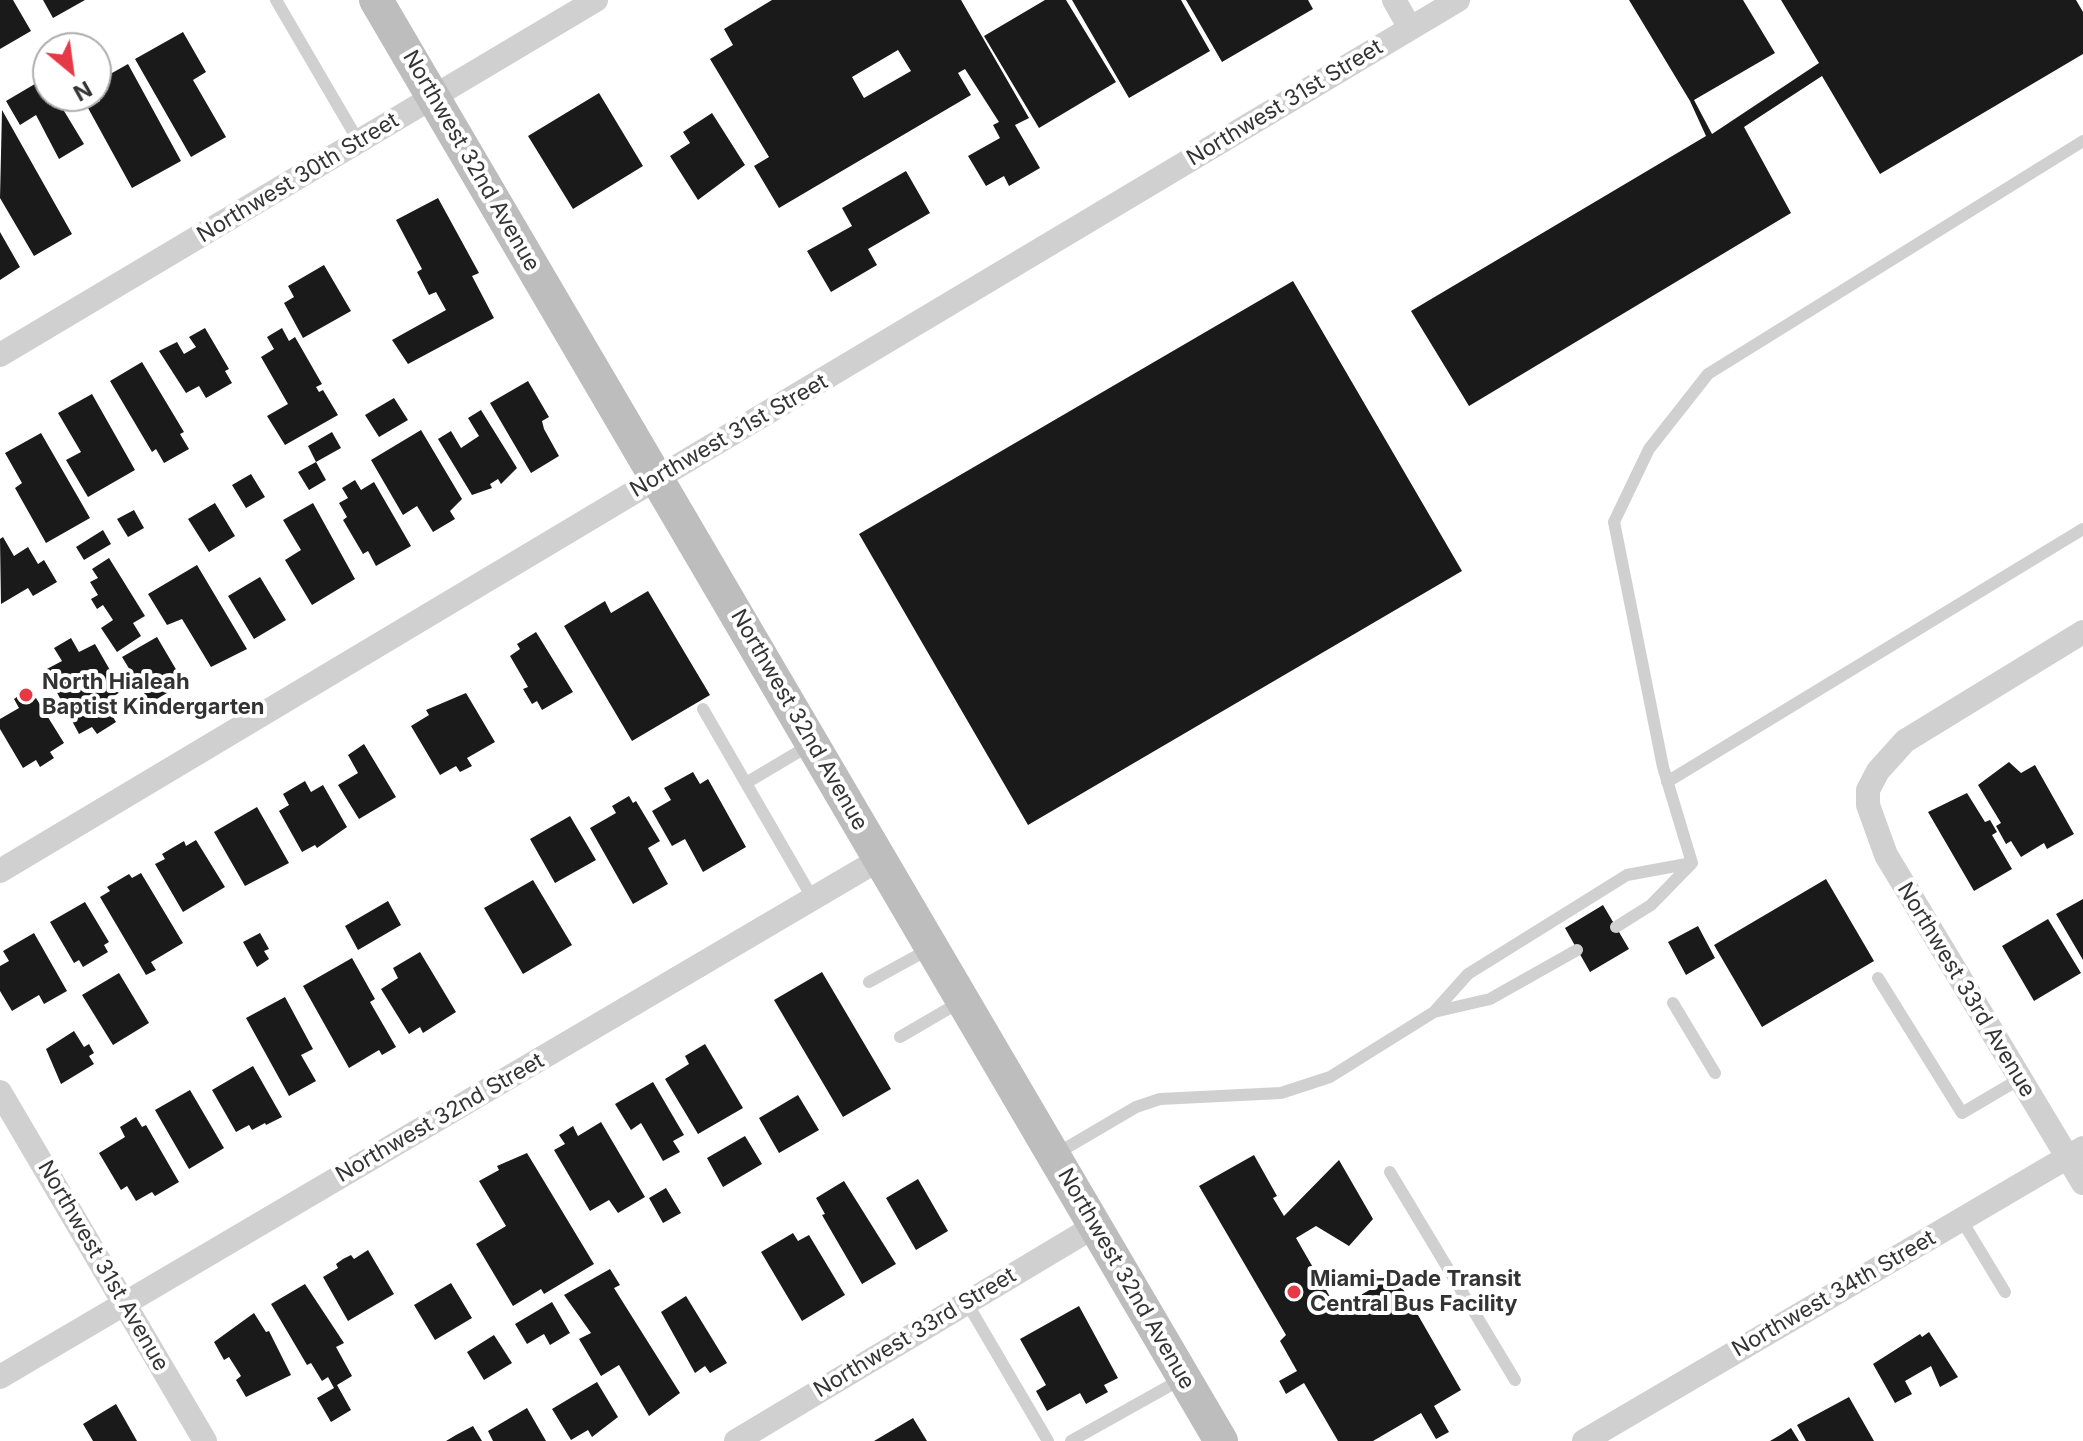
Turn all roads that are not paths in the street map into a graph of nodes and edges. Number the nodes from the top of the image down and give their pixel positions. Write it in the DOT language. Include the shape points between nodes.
graph roads {
  1 [pos="276,0"];
  2 [pos="376,0"];
  3 [pos="596,0"];
  4 [pos="1394,0"];
  5 [pos="1458,0"];
  6 [pos="1410,28"];
  7 [pos="433,97"];
  8 [pos="2083,141"];
  9 [pos="359,142"];
  10 [pos="0,355"];
  11 [pos="656,479"];
  12 [pos="2083,529"];
  13 [pos="2083,632"];
  14 [pos="703,709"];
  15 [pos="813,744"];
  16 [pos="1667,782"];
  17 [pos="746,783"];
  18 [pos="880,859"];
  19 [pos="1692,863"];
  20 [pos="0,871"];
  21 [pos="813,899"];
  22 [pos="1616,927"];
  23 [pos="933,947"];
  24 [pos="1577,950"];
  25 [pos="1878,978"];
  26 [pos="869,982"];
  27 [pos="963,1000"];
  28 [pos="1673,1003"];
  29 [pos="1434,1012"];
  30 [pos="900,1037"];
  31 [pos="1715,1073"];
  32 [pos="2018,1080"];
  33 [pos="0,1092"];
  34 [pos="2075,1153"];
  35 [pos="1054,1155"];
  36 [pos="1390,1172"];
  37 [pos="2083,1183"];
  38 [pos="1961,1219"];
  39 [pos="1095,1226"];
  40 [pos="2005,1292"];
  41 [pos="125,1302"];
  42 [pos="967,1303"];
  43 [pos="0,1377"];
  44 [pos="1184,1378"];
  45 [pos="1515,1380"];
  46 [pos="205,1441"];
  47 [pos="736,1441"];
  48 [pos="1048,1441"];
  49 [pos="1071,1441"];
  50 [pos="1221,1441"];
  51 [pos="1584,1441"];
  1 -- 9 [label="lane"];
  2 -- 7 [label="main road, Northwest 32nd Avenue"];
  3 -- 7 [label="street, Northwest 30th Street"];
  4 -- 6 [label="street"];
  5 -- 6 [label="street, Northwest 31st Street"];
  6 -- 11 [label="street, Northwest 31st Street"];
  7 -- 9 [label="street, Northwest 30th Street"];
  7 -- 11 [label="main road, Northwest 32nd Avenue"];
  8 -- 16 [label="lane" via="1708,374 1649,449 1614,522"];
  9 -- 10 [label="street, Northwest 30th Street"];
  11 -- 15 [label="main road, Northwest 32nd Avenue"];
  11 -- 20 [label="street, Northwest 31st Street"];
  12 -- 16 [label="lane"];
  13 -- 32 [label="street, Northwest 33rd Avenue" via="1920,730 1891,754 1868,790 1872,824 1886,855"];
  14 -- 17 [label="lane"];
  15 -- 17 [label="lane"];
  15 -- 18 [label="main road, Northwest 32nd Avenue"];
  16 -- 19 [label="lane"];
  17 -- 21 [label="lane"];
  18 -- 21 [label="street, Northwest 32nd Street"];
  18 -- 23 [label="main road, Northwest 32nd Avenue"];
  19 -- 22 [label="lane" via="1651,905"];
  19 -- 29 [label="lane" via="1627,875 1468,974"];
  21 -- 41 [label="street, Northwest 32nd Street"];
  23 -- 26 [label="lane"];
  23 -- 27 [label="main road, Northwest 32nd Avenue"];
  24 -- 29 [label="lane" via="1490,999"];
  25 -- 32 [label="lane" via="1962,1113"];
  27 -- 30 [label="lane"];
  27 -- 35 [label="main road, Northwest 32nd Avenue"];
  28 -- 31 [label="lane"];
  29 -- 35 [label="lane" via="1330,1077 1281,1093 1160,1099 1136,1107"];
  32 -- 34 [label="street, Northwest 33rd Avenue"];
  33 -- 41 [label="street, Northwest 31st Avenue"];
  34 -- 37 [label="street, Northwest 33rd Avenue"];
  34 -- 38 [label="street, Northwest 34th Street"];
  35 -- 39 [label="main road, Northwest 32nd Avenue"];
  36 -- 45 [label="lane"];
  38 -- 40 [label="lane"];
  38 -- 51 [label="street, Northwest 34th Street"];
  39 -- 42 [label="street, Northwest 33rd Street"];
  39 -- 44 [label="main road, Northwest 32nd Avenue"];
  41 -- 43 [label="street, Northwest 32nd Street"];
  41 -- 46 [label="street, Northwest 31st Avenue"];
  42 -- 47 [label="street, Northwest 33rd Street"];
  42 -- 48 [label="lane"];
  44 -- 49 [label="lane"];
  44 -- 50 [label="main road, Northwest 32nd Avenue"];
}
